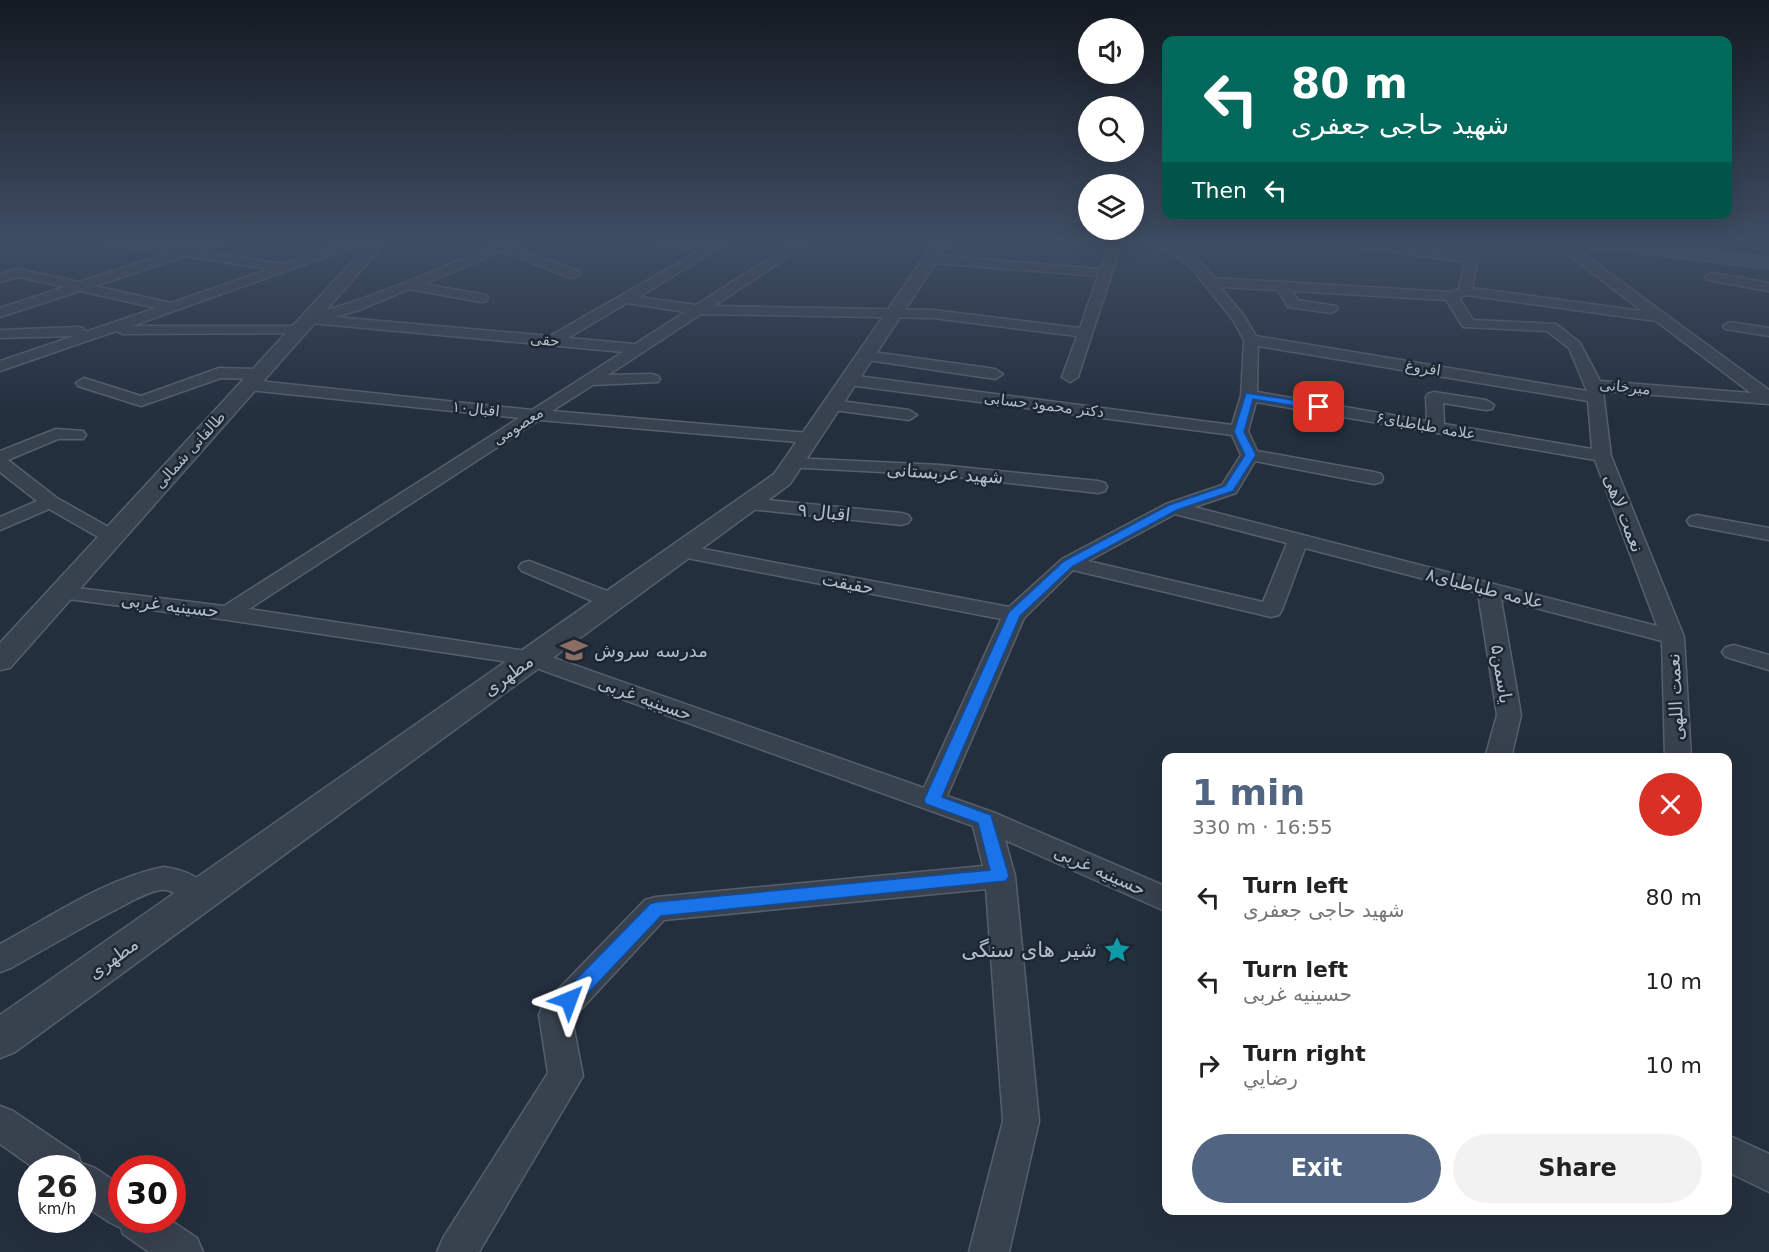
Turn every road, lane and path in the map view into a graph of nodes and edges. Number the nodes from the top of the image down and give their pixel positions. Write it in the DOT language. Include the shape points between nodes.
graph roads {
  1 [pos="44,298"];
  2 [pos="132,298"];
  3 [pos="199,298"];
  4 [pos="328,298"];
  5 [pos="374,298"];
  6 [pos="626,298"];
  7 [pos="629,298"];
  8 [pos="717,298"];
  9 [pos="905,298"];
  10 [pos="1098,298"];
  11 [pos="1223,298"];
  12 [pos="1290,298"];
  13 [pos="1459,298"];
  14 [pos="1497,298"];
  15 [pos="1635,298"];
  16 [pos="172,308"];
  17 [pos="1331,309"];
  18 [pos="699,310"];
  19 [pos="0,313"];
  20 [pos="894,315"];
  21 [pos="1660,317"];
  22 [pos="304,325"];
  23 [pos="1730,326"];
  24 [pos="102,330"];
  25 [pos="1769,332"];
  26 [pos="1086,333"];
  27 [pos="0,334"];
  28 [pos="1251,340"];
  29 [pos="553,341"];
  30 [pos="638,349"];
  31 [pos="866,356"];
  32 [pos="0,366"];
  33 [pos="995,374"];
  34 [pos="1070,377"];
  35 [pos="255,379"];
  36 [pos="590,380"];
  37 [pos="652,380"];
  38 [pos="849,380"];
  39 [pos="84,383"];
  40 [pos="1595,391"];
  41 [pos="1249,396"];
  42 [pos="1769,398"];
  43 [pos="832,405"];
  44 [pos="1486,405"];
  45 [pos="536,415"];
  46 [pos="909,416"];
  47 [pos="1436,427"];
  48 [pos="1239,432"];
  49 [pos="77,435"];
  50 [pos="809,438"];
  51 [pos="1250,455"];
  52 [pos="1602,456"];
  53 [pos="0,457"];
  54 [pos="792,463"];
  55 [pos="0,464"];
  56 [pos="1374,478"];
  57 [pos="1098,487"];
  58 [pos="50,502"];
  59 [pos="747,504"];
  60 [pos="1173,508"];
  61 [pos="902,519"];
  62 [pos="1697,521"];
  63 [pos="0,524"];
  64 [pos="1769,534"];
  65 [pos="112,537"];
  66 [pos="1298,540"];
  67 [pos="682,551"];
  68 [pos="1069,563"];
  69 [pos="530,567"];
  70 [pos="1488,589"];
  71 [pos="61,592"];
  72 [pos="612,601"];
  73 [pos="228,613"];
  74 [pos="1014,615"];
  75 [pos="1672,637"];
  76 [pos="1734,652"];
  77 [pos="4,655"];
  78 [pos="532,658"];
  79 [pos="1769,663"];
  80 [pos="1499,753"];
  81 [pos="1678,753"];
  82 [pos="932,800"];
  83 [pos="985,819"];
  84 [pos="1000,876"];
  85 [pos="200,896"];
  86 [pos="1162,898"];
  87 [pos="0,959"];
  88 [pos="0,1039"];
  89 [pos="0,1123"];
  90 [pos="46,1155"];
  91 [pos="1732,1155"];
  92 [pos="1769,1174"];
  93 [pos="156,1233"];
  94 [pos="992,1251"];
  95 [pos="183,1252"];
  96 [pos="457,1252"];
  1 -- 19 [label="street"];
  2 -- 16 [label="street"];
  3 -- 16 [label="street"];
  4 -- 22 [label="street, طالقانی شمالی"];
  5 -- 22 [label="street"];
  6 -- 29 [label="street"];
  7 -- 18 [label="street"];
  8 -- 18 [label="street, معصومی"];
  9 -- 20 [label="street, مطهری"];
  10 -- 26 [label="street, دکتر محمود حسابی"];
  11 -- 28 [label="street"];
  12 -- 17 [label="street" via="1293,304"];
  13 -- 40 [label="street, میرخانی" via="1468,324 1551,327 1575,346"];
  14 -- 21 [label="street"];
  15 -- 21 [label="street"];
  16 -- 24 [label="street"];
  18 -- 20 [label="street"];
  18 -- 30 [label="street, معصومی"];
  20 -- 26 [label="street" via="933,314"];
  20 -- 31 [label="street, مطهری"];
  21 -- 42 [label="street"];
  22 -- 24 [label="street"];
  22 -- 29 [label="street, حقی"];
  22 -- 35 [label="street, طالقانی شمالی"];
  23 -- 25 [label="street"];
  24 -- 27 [label="street"];
  24 -- 32 [label="street"];
  26 -- 34 [label="street, دکتر محمود حسابی"];
  28 -- 40 [label="street, افروغ"];
  28 -- 41 [label="street"];
  29 -- 30 [label="street, حقی"];
  30 -- 36 [label="street, معصومی"];
  31 -- 33 [label="street"];
  31 -- 38 [label="street, مطهری"];
  35 -- 39 [label="street, اقبال۱۰" via="219,373 141,401"];
  35 -- 45 [label="street, اقبال۱۰"];
  35 -- 65 [label="street, طالقانی شمالی"];
  36 -- 37 [label="street"];
  36 -- 45 [label="street, معصومی"];
  38 -- 43 [label="street, مطهری"];
  38 -- 48 [label="street, دکتر محمود حسابی"];
  40 -- 42 [label="street, میرخانی"];
  40 -- 52 [label="street, نعمت لاهی"];
  41 -- 47 [label="street, علامه طباطبای۶"];
  41 -- 48 [label="street"];
  43 -- 46 [label="street"];
  43 -- 50 [label="street, مطهری"];
  44 -- 47 [label="street" via="1434,397"];
  45 -- 50 [label="street, اقبال۱۰"];
  45 -- 73 [label="street, معصومی"];
  47 -- 52 [label="street, علامه طباطبای۶"];
  48 -- 51 [label="street"];
  49 -- 53 [label="street" via="56,435"];
  50 -- 54 [label="street, مطهری"];
  51 -- 56 [label="street"];
  51 -- 60 [label="street" via="1229,489"];
  52 -- 75 [label="street, نعمت لاهی"];
  54 -- 57 [label="street, شهید عربستانی" via="940,470"];
  54 -- 59 [label="street, مطهری" via="782,479"];
  55 -- 58 [label="street"];
  58 -- 63 [label="street"];
  58 -- 65 [label="street"];
  59 -- 61 [label="street, اقبال ۹"];
  59 -- 67 [label="street, مطهری"];
  60 -- 66 [label="street, علامه طباطبای۸"];
  60 -- 68 [label="street"];
  62 -- 64 [label="street"];
  65 -- 71 [label="street, طالقانی شمالی"];
  66 -- 68 [label="street" via="1271,610"];
  66 -- 70 [label="street, علامه طباطبای۸"];
  67 -- 72 [label="street, مطهری"];
  67 -- 74 [label="street, حقیقت"];
  68 -- 74 [label="street"];
  69 -- 72 [label="street"];
  70 -- 75 [label="street, علامه طباطبای۸"];
  70 -- 80 [label="street, یاسمن۵" via="1509,715"];
  71 -- 73 [label="street, حسینیه غربی"];
  71 -- 77 [label="street, طالقانی شمالی"];
  72 -- 78 [label="street, مطهری"];
  73 -- 78 [label="street, حسینیه غربی"];
  74 -- 82 [label="street"];
  75 -- 81 [label="street, نعمت اللهی"];
  76 -- 79 [label="street"];
  78 -- 82 [label="street, حسینیه غربی"];
  78 -- 85 [label="street, مطهری"];
  82 -- 83 [label="street, حسینیه غربی"];
  83 -- 84 [label="street"];
  83 -- 86 [label="street, حسینیه غربی"];
  84 -- 94 [label="street" via="1022,1121"];
  84 -- 96 [label="street" via="656,909 555,1015 566,1076"];
  85 -- 87 [label="street" via="177,880 160,878 135,887"];
  85 -- 88 [label="street, مطهری"];
  89 -- 90 [label="street"];
  91 -- 92 [label="street"];
  93 -- 95 [label="street"];
}
